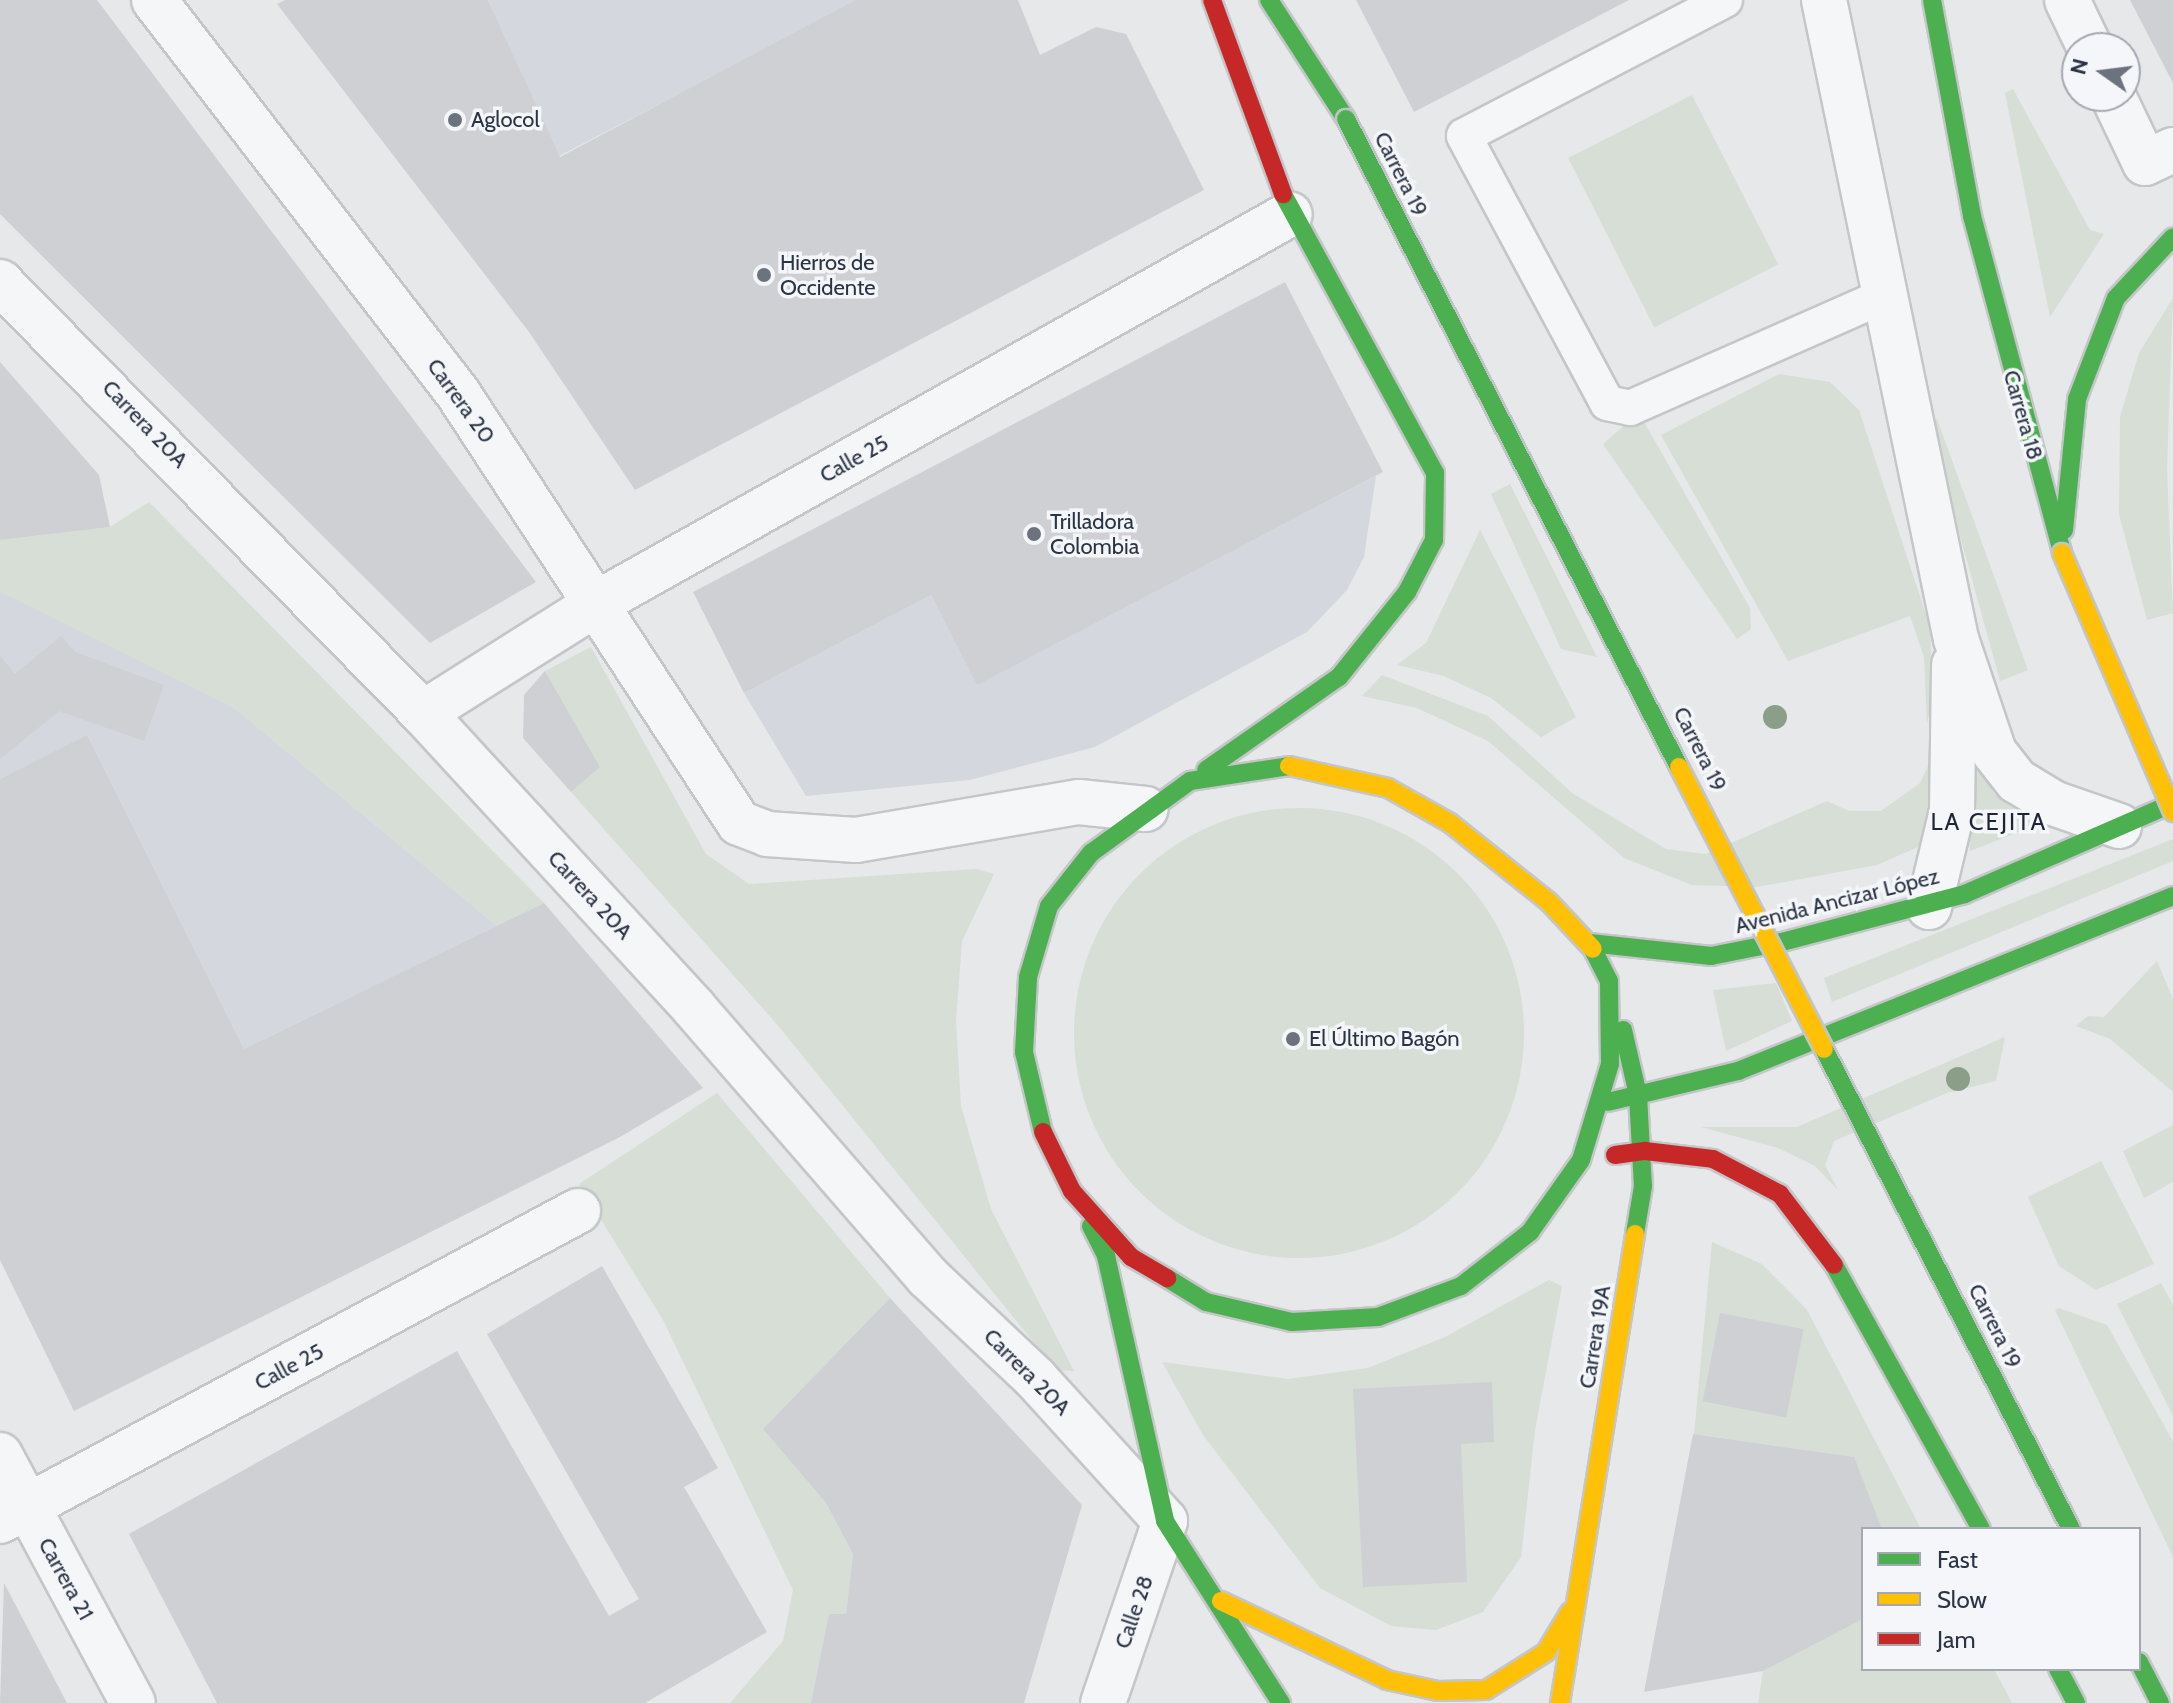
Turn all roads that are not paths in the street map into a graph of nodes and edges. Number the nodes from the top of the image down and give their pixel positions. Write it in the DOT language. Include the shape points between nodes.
graph roads {
  1 [pos="154,0"];
  2 [pos="1212,0"];
  3 [pos="1269,0"];
  4 [pos="1725,0"];
  5 [pos="1824,0"];
  6 [pos="1932,0"];
  7 [pos="2067,0"];
  8 [pos="2082,32"];
  9 [pos="2125,112"];
  10 [pos="2159,156"];
  11 [pos="1290,214"];
  12 [pos="2173,237"];
  13 [pos="0,282"];
  14 [pos="1882,297"];
  15 [pos="2062,553"];
  16 [pos="599,602"];
  17 [pos="1956,639"];
  18 [pos="423,713"];
  19 [pos="1190,781"];
  20 [pos="2173,803"];
  21 [pos="1146,809"];
  22 [pos="2173,812"];
  23 [pos="2119,826"];
  24 [pos="2173,896"];
  25 [pos="1929,907"];
  26 [pos="1590,943"];
  27 [pos="1609,981"];
  28 [pos="1638,1095"];
  29 [pos="1602,1104"];
  30 [pos="1645,1151"];
  31 [pos="1581,1160"];
  32 [pos="1072,1191"];
  33 [pos="578,1211"];
  34 [pos="0,1455"];
  35 [pos="13,1515"];
  36 [pos="1165,1521"];
  37 [pos="1980,1527"];
  38 [pos="2070,1527"];
  39 [pos="1221,1601"];
  40 [pos="1575,1603"];
  41 [pos="2141,1666"];
  42 [pos="2059,1671"];
  43 [pos="133,1703"];
  44 [pos="1103,1703"];
  45 [pos="1281,1703"];
  46 [pos="1560,1703"];
  47 [pos="2076,1703"];
  48 [pos="2160,1703"];
  1 -- 16 [label="street, Carrera 20" via="459,395"];
  2 -- 11 [label="main road"];
  3 -- 38 [label="main road, Carrera 19, bridge" via="1346,119"];
  4 -- 14 [label="lane" via="1464,136 1607,403 1630,408"];
  5 -- 14 [label="street"];
  6 -- 15 [label="main road, Carrera 18" via="1972,216"];
  7 -- 8 [label="street"];
  9 -- 10 [label="street"];
  11 -- 16 [label="street, Calle 25"];
  11 -- 19 [label="main road" via="1435,473 1434,540 1407,592 1339,677"];
  12 -- 15 [label="main road" via="2116,298 2077,399"];
  13 -- 18 [label="street, Carrera 20A"];
  14 -- 17 [label="street"];
  15 -- 22 [label="main road, Carrera 18, bridge"];
  16 -- 18 [label="street, Calle 25"];
  16 -- 21 [label="street, Carrera 20" via="739,823 767,834 856,840 1079,802"];
  17 -- 23 [label="street" via="1994,752 2017,781 2053,803"];
  17 -- 25 [label="street" via="1952,811"];
  18 -- 36 [label="street, Carrera 20A" via="694,1008 928,1277 1035,1378"];
  19 -- 21 [label="main road"];
  19 -- 26 [label="main road" via="1251,767 1289,766 1388,788 1494,855"];
  20 -- 23 [label="main road, Avenida Ancizar López"];
  21 -- 32 [label="main road" via="1091,853 1049,906 1028,977 1024,1052 1039,1125"];
  23 -- 25 [label="main road, Avenida Ancizar López"];
  24 -- 28 [label="main road" via="1764,1061"];
  25 -- 26 [label="main road, Avenida Ancizar López" via="1711,956"];
  26 -- 27 [label="main road"];
  27 -- 28 [label="main road, Carrera 19A"];
  27 -- 29 [label="main road" via="1611,1050"];
  28 -- 29 [label="main road"];
  28 -- 30 [label="main road, Carrera 19A"];
  29 -- 31 [label="main road"];
  30 -- 31 [label="main road"];
  30 -- 37 [label="main road" via="1713,1159 1780,1194 1825,1248"];
  30 -- 40 [label="main road, Carrera 19A"];
  31 -- 32 [label="main road" via="1530,1232 1461,1286 1378,1317 1292,1322 1206,1302 1131,1257"];
  32 -- 36 [label="main road" via="1106,1256"];
  33 -- 35 [label="street, Calle 25"];
  34 -- 35 [label="street, Carrera 21"];
  35 -- 43 [label="street, Carrera 21"];
  36 -- 39 [label="main road"];
  36 -- 44 [label="street, Calle 28"];
  39 -- 40 [label="main road" via="1387,1680 1438,1691 1486,1690 1498,1683 1546,1652"];
  39 -- 45 [label="main road"];
  40 -- 46 [label="main road, Carrera 19A"];
  41 -- 48 [label="main road"];
  42 -- 47 [label="main road"];
}
